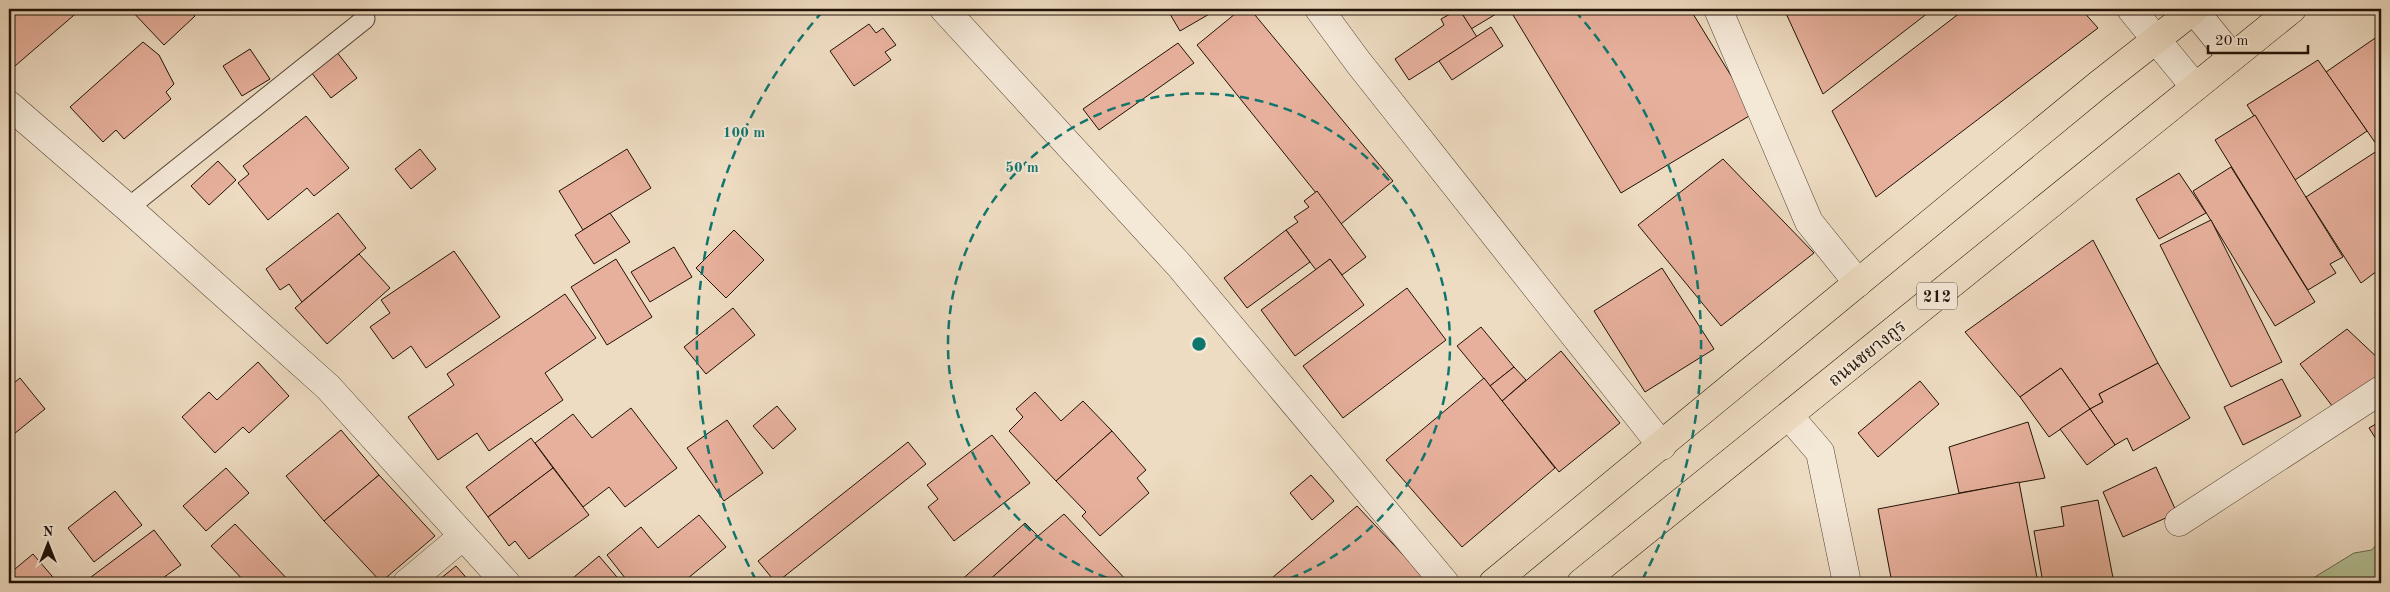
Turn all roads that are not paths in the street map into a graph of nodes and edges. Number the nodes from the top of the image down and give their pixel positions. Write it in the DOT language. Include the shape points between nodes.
graph roads {
  1 [pos="944,9"];
  2 [pos="1319,9"];
  3 [pos="1718,9"];
  4 [pos="2131,9"];
  5 [pos="2194,9"];
  6 [pos="2292,9"];
  7 [pos="365,19"];
  8 [pos="2156,40"];
  9 [pos="2232,57"];
  10 [pos="2195,87"];
  11 [pos="9,105"];
  12 [pos="128,208"];
  13 [pos="1858,283"];
  14 [pos="2381,390"];
  15 [pos="1789,416"];
  16 [pos="1662,446"];
  17 [pos="2179,522"];
  18 [pos="463,536"];
  19 [pos="407,583"];
  20 [pos="506,583"];
  21 [pos="1446,583"];
  22 [pos="1493,583"];
  23 [pos="1581,583"];
  24 [pos="1847,583"];
  1 -- 21 [label="street" via="1179,265"];
  2 -- 16 [label="street"];
  3 -- 13 [label="street" via="1809,222"];
  4 -- 8 [label="street"];
  5 -- 8 [label="main road"];
  5 -- 9 [label="street"];
  6 -- 9 [label="main road, ถนนชยางกูร / 212"];
  7 -- 12 [label="lane"];
  8 -- 10 [label="street"];
  8 -- 13 [label="main road"];
  9 -- 10 [label="main road, ถนนชยางกูร / 212"];
  10 -- 15 [label="main road, ถนนชยางกูร / 212"];
  11 -- 12 [label="street"];
  12 -- 18 [label="street" via="328,387"];
  13 -- 16 [label="main road"];
  14 -- 17 [label="street"];
  15 -- 23 [label="main road, ถนนชยางกูร / 212"];
  15 -- 24 [label="street" via="1820,452"];
  16 -- 22 [label="main road"];
  18 -- 19 [label="street"];
  18 -- 20 [label="street"];
}
